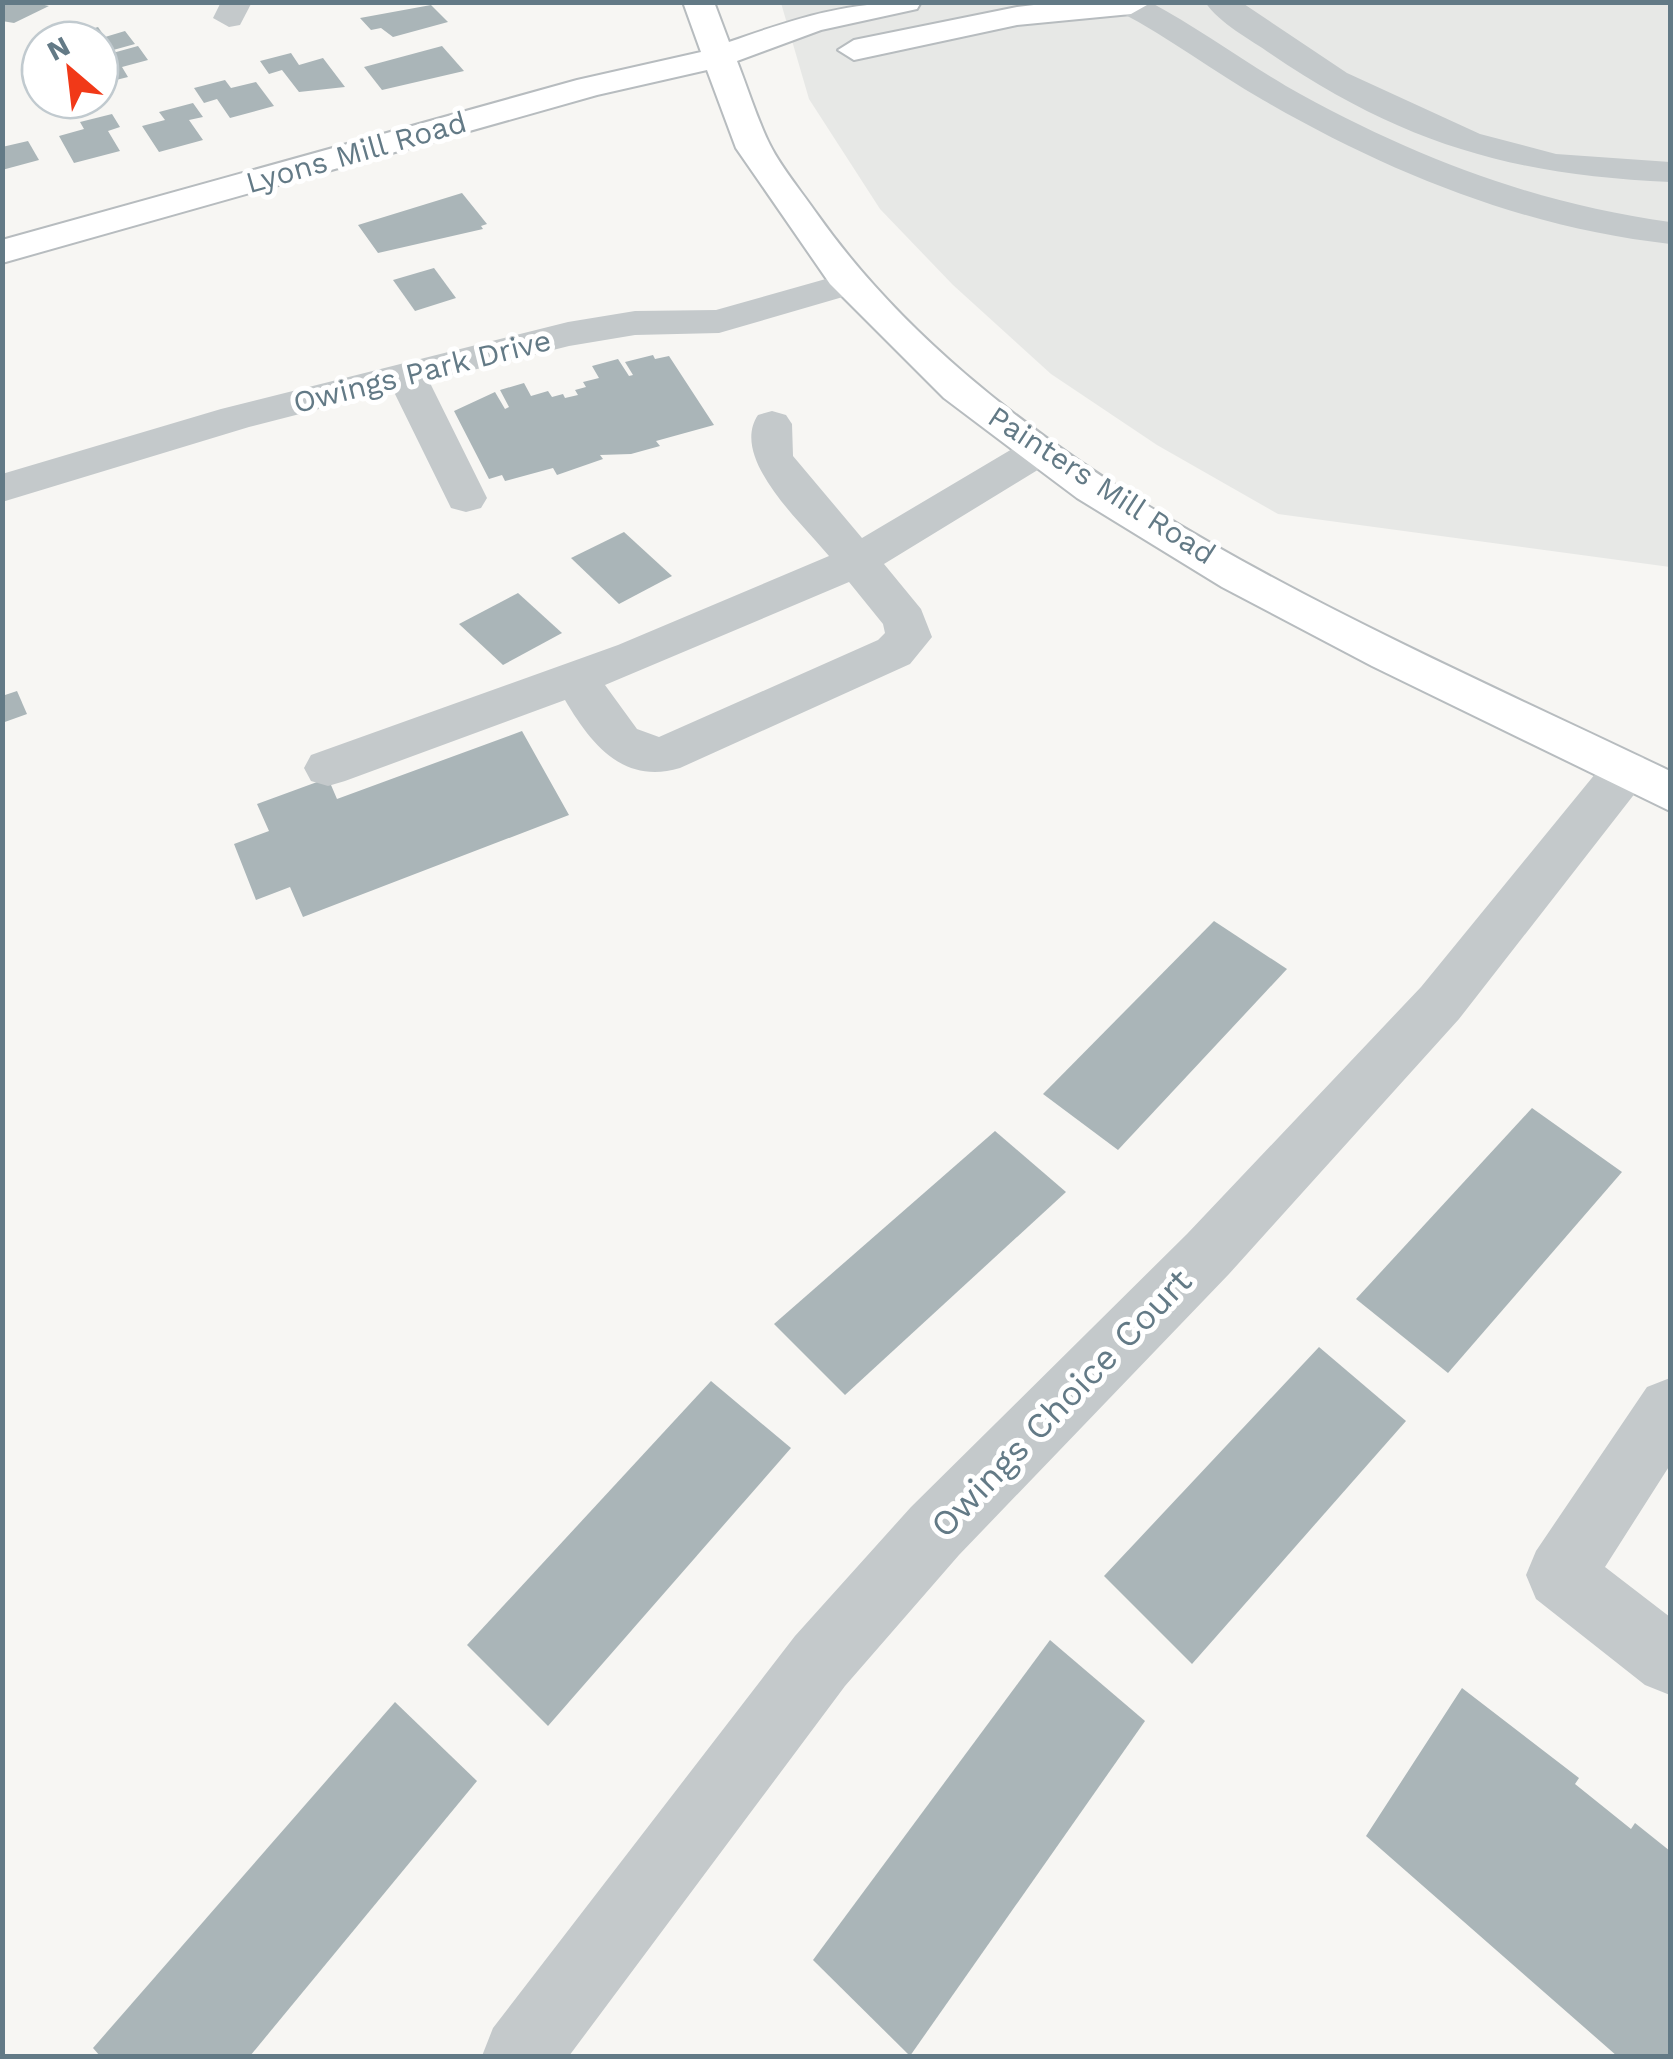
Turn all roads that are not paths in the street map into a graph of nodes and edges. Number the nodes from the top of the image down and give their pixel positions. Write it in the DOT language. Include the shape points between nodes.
graph roads {
  1 [pos="698,2"];
  2 [pos="906,2"];
  3 [pos="1172,2"];
  4 [pos="1220,2"];
  5 [pos="1122,4"];
  6 [pos="712,58"];
  7 [pos="1459,136"];
  8 [pos="1418,165"];
  9 [pos="1670,172"];
  10 [pos="1670,232"];
  11 [pos="2,252"];
  12 [pos="847,284"];
  13 [pos="406,375"];
  14 [pos="772,424"];
  15 [pos="1039,451"];
  16 [pos="2,488"];
  17 [pos="466,498"];
  18 [pos="855,562"];
  19 [pos="576,678"];
  20 [pos="328,768"];
  21 [pos="1648,781"];
  22 [pos="1670,1409"];
  23 [pos="1670,1660"];
  24 [pos="520,2056"];
  1 -- 6 [label="main road, Painters Mill Road"];
  2 -- 6 [label="main road, Lyons Mill Road" via="812,23"];
  3 -- 5 [label="main road, Lyons Mill Road"];
  4 -- 7 [label="street" via="1320,74"];
  5 -- 6 [label="main road, Lyons Mill Road" via="1017,16 815,58"];
  5 -- 8 [label="street" via="1326,122"];
  6 -- 11 [label="main road, Lyons Mill Road"];
  6 -- 12 [label="main road, Painters Mill Road" via="779,189"];
  7 -- 8 [label="street"];
  7 -- 9 [label="street" via="1554,164"];
  8 -- 10 [label="street" via="1482,192"];
  12 -- 13 [label="street, Owings Park Drive" via="719,321 635,323"];
  12 -- 15 [label="main road, Painters Mill Road" via="898,337"];
  13 -- 16 [label="street, Owings Park Drive"];
  13 -- 17 [label="street"];
  14 -- 18 [label="street" via="772,458"];
  15 -- 18 [label="street"];
  15 -- 21 [label="main road, Painters Mill Road" via="1253,582"];
  18 -- 19 [label="street"];
  18 -- 19 [label="street" via="906,620 909,638 894,652 662,755 640,756 618,742"];
  19 -- 20 [label="street"];
  21 -- 24 [label="street, Owings Choice Court" via="820,1660"];
  22 -- 23 [label="street" via="1560,1575"];
}
